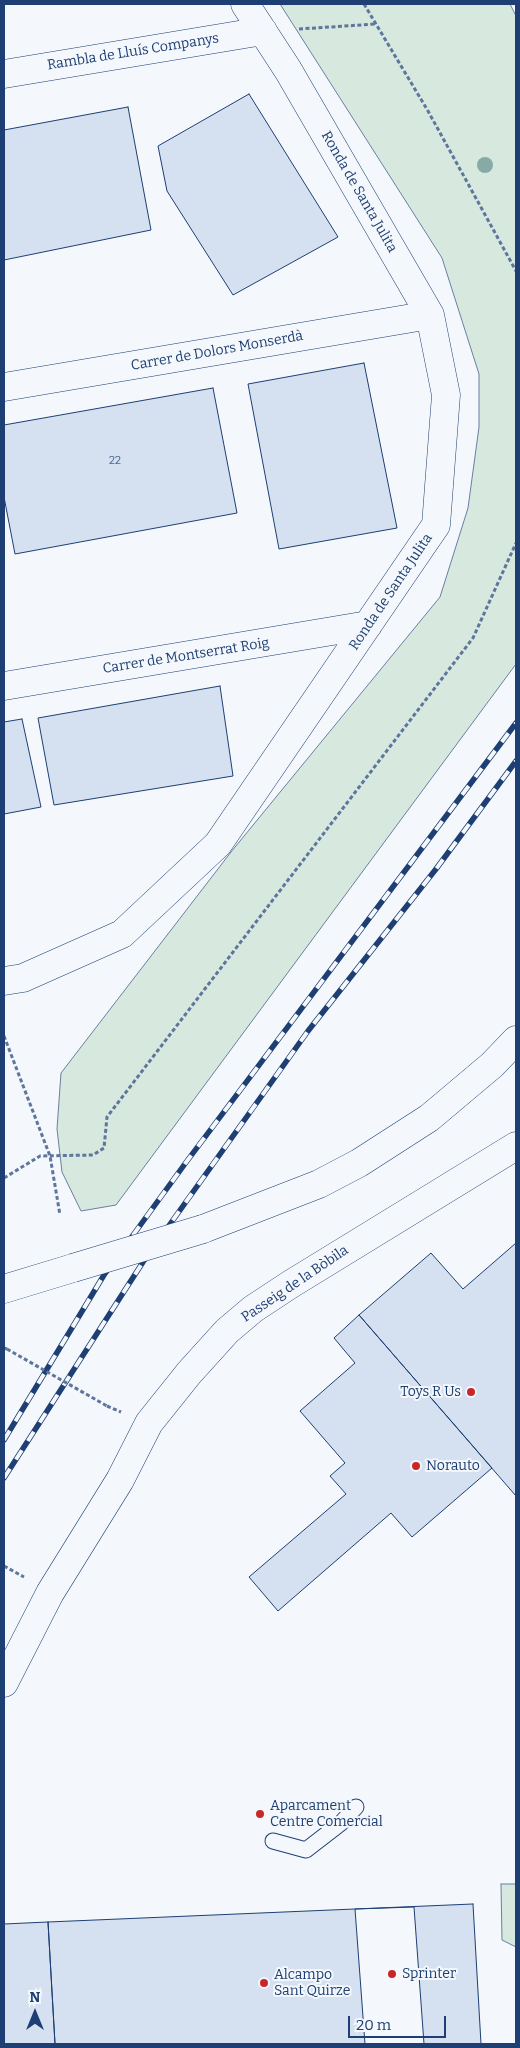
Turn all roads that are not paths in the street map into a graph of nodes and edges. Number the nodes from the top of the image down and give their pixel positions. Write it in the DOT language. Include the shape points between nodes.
graph roads {
  1 [pos="245,4"];
  2 [pos="263,31"];
  3 [pos="4,74"];
  4 [pos="430,315"];
  5 [pos="4,387"];
  6 [pos="368,625"];
  7 [pos="4,686"];
  8 [pos="4,981"];
  9 [pos="516,1040"];
  10 [pos="516,1146"];
  11 [pos="4,1289"];
  12 [pos="4,1683"];
  13 [pos="356,1807"];
  14 [pos="273,1841"];
  1 -- 2 [label="street, Ronda de Santa Julita"];
  2 -- 3 [label="street, Rambla de Lluís Companys"];
  2 -- 4 [label="street, Ronda de Santa Julita"];
  4 -- 5 [label="street, Carrer de Dolors Monserdà"];
  4 -- 6 [label="street, Ronda de Santa Julita" via="446,395 436,525"];
  6 -- 7 [label="street, Carrer de Montserrat Roig"];
  6 -- 8 [label="street, Ronda de Santa Julita" via="218,844 122,934 23,978"];
  9 -- 11 [label="street, bridge" via="492,1065 429,1118 360,1163 311,1188 203,1228"];
  10 -- 12 [label="street, Passeig de la Bòbila" via="253,1309 227,1331 154,1417 120,1480 50,1593"];
  13 -- 14 [label="lane" via="306,1850"];
}
